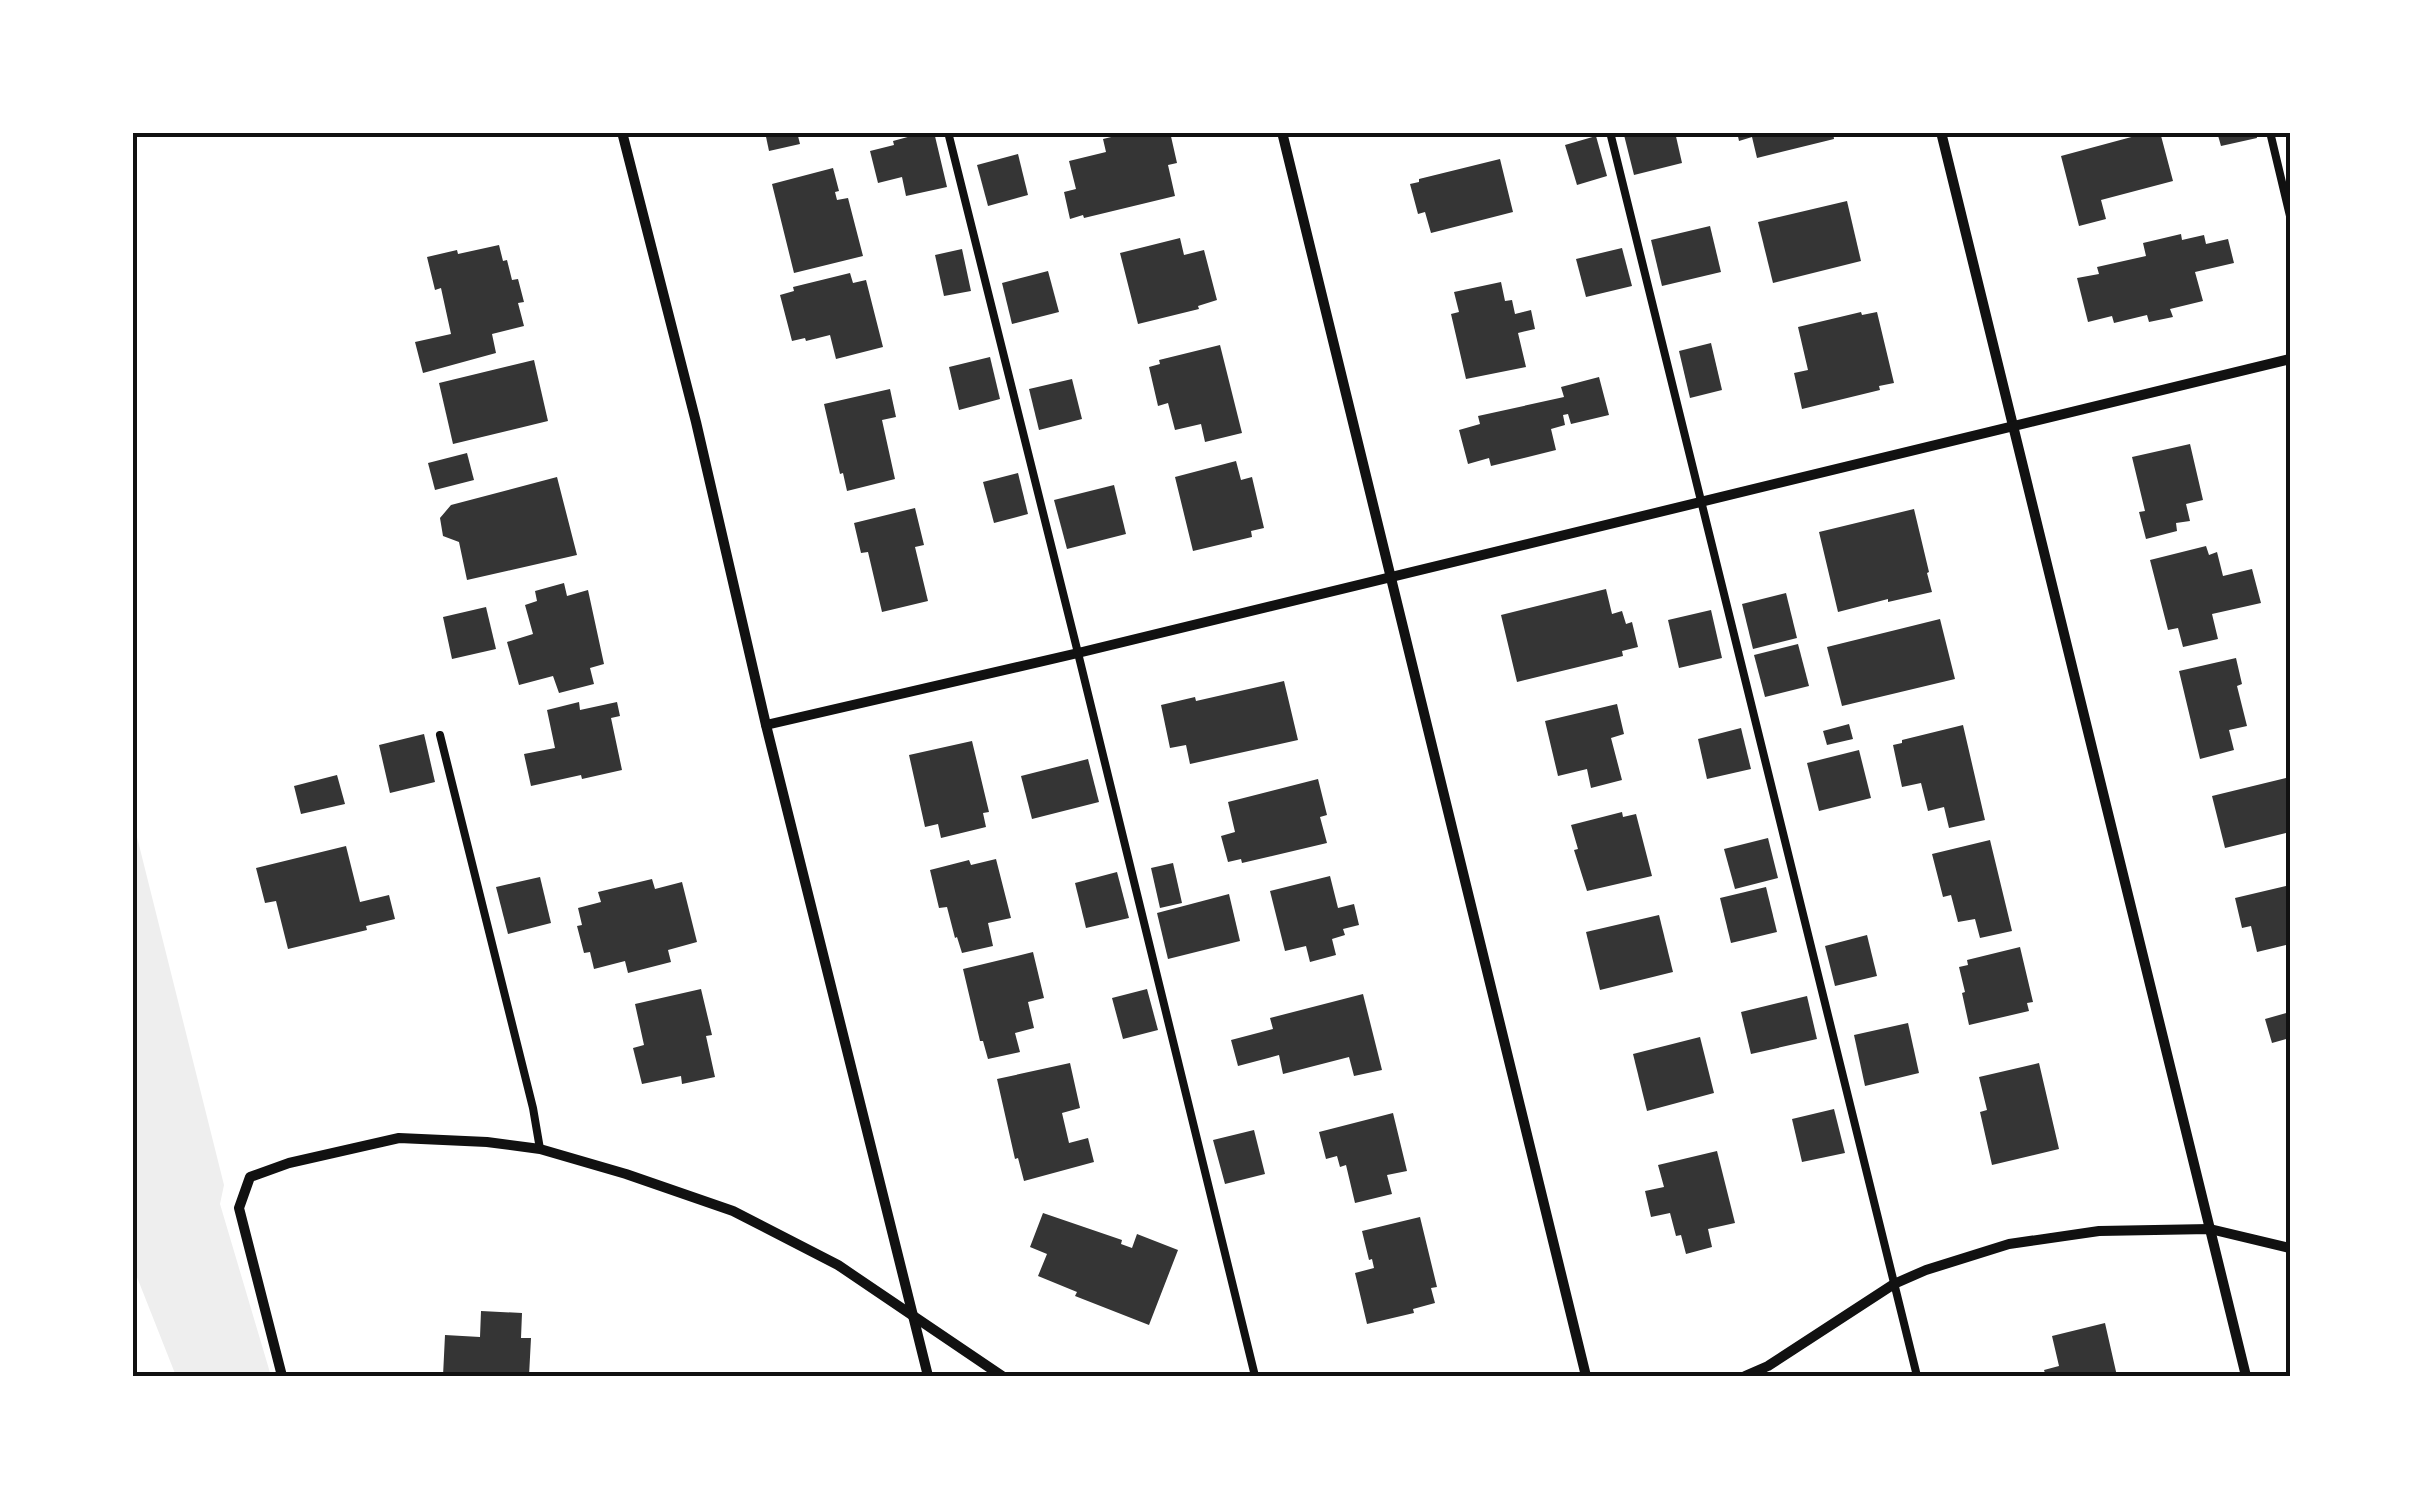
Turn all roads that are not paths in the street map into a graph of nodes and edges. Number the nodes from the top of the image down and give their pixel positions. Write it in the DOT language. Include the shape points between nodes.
graph roads {
  1 [pos="622,132"];
  2 [pos="948,132"];
  3 [pos="1282,132"];
  4 [pos="1610,132"];
  5 [pos="1941,132"];
  6 [pos="2270,132"];
  7 [pos="2290,216"];
  8 [pos="2290,359"];
  9 [pos="2013,428"];
  10 [pos="1701,501"];
  11 [pos="1392,577"];
  12 [pos="1078,652"];
  13 [pos="766,726"];
  14 [pos="440,735"];
  15 [pos="540,1149"];
  16 [pos="2210,1230"];
  17 [pos="2290,1248"];
  18 [pos="1894,1284"];
  19 [pos="912,1317"];
  20 [pos="282,1376"];
  21 [pos="928,1376"];
  22 [pos="1002,1376"];
  23 [pos="1254,1376"];
  24 [pos="1586,1376"];
  25 [pos="1745,1376"];
  26 [pos="1917,1376"];
  27 [pos="2246,1376"];
  1 -- 13 [label="street"];
  2 -- 12 [label="lane"];
  3 -- 11 [label="street"];
  4 -- 10 [label="lane"];
  5 -- 9 [label="street"];
  6 -- 7 [label="lane"];
  8 -- 9 [label="street"];
  9 -- 10 [label="street"];
  9 -- 16 [label="street"];
  10 -- 11 [label="street"];
  10 -- 18 [label="lane"];
  11 -- 12 [label="street"];
  11 -- 24 [label="street"];
  12 -- 13 [label="street"];
  12 -- 23 [label="lane"];
  13 -- 19 [label="street"];
  14 -- 15 [label="lane"];
  15 -- 19 [label="street" via="734,1211 838,1265"];
  15 -- 20 [label="street" via="399,1138 250,1178 239,1208"];
  16 -- 17 [label="street"];
  16 -- 18 [label="street" via="2099,1231 2009,1244"];
  16 -- 27 [label="street"];
  18 -- 25 [label="street"];
  18 -- 26 [label="lane"];
  19 -- 21 [label="street"];
  19 -- 22 [label="street"];
}
